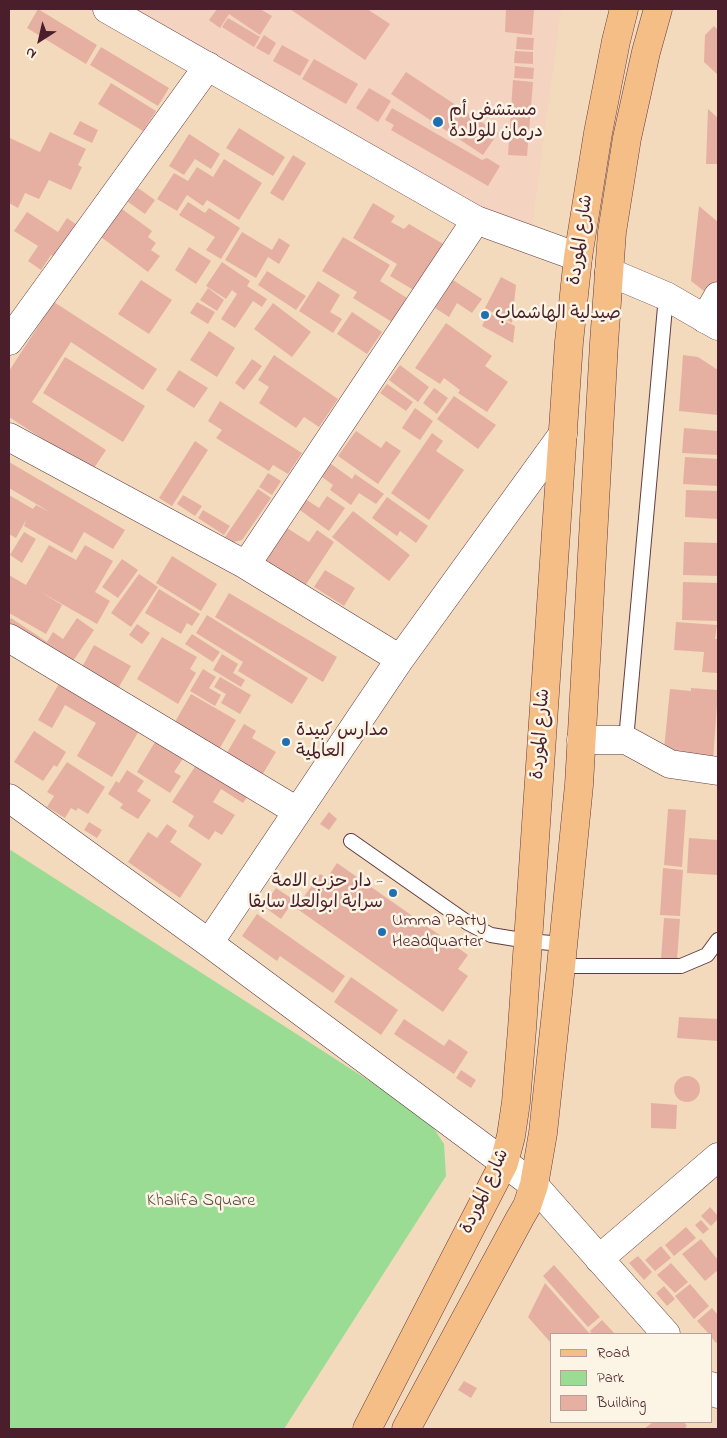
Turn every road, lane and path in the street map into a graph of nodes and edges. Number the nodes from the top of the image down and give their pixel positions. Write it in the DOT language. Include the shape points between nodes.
graph roads {
  1 [pos="107,9"];
  2 [pos="624,9"];
  3 [pos="658,9"];
  4 [pos="208,66"];
  5 [pos="476,220"];
  6 [pos="578,257"];
  7 [pos="609,272"];
  8 [pos="666,296"];
  9 [pos="714,314"];
  10 [pos="9,341"];
  11 [pos="563,434"];
  12 [pos="9,437"];
  13 [pos="246,565"];
  14 [pos="9,638"];
  15 [pos="400,659"];
  16 [pos="581,740"];
  17 [pos="626,740"];
  18 [pos="718,771"];
  19 [pos="579,785"];
  20 [pos="538,788"];
  21 [pos="9,798"];
  22 [pos="297,811"];
  23 [pos="351,841"];
  24 [pos="718,940"];
  25 [pos="528,941"];
  26 [pos="209,943"];
  27 [pos="562,955"];
  28 [pos="718,1157"];
  29 [pos="504,1163"];
  30 [pos="534,1185"];
  31 [pos="599,1259"];
  32 [pos="665,1333"];
  33 [pos="367,1429"];
  34 [pos="406,1429"];
  1 -- 4 [label="street"];
  2 -- 6 [label="main road, شارع الموردة" via="598,133"];
  3 -- 7 [label="main road, شارع الموردة" via="627,138"];
  4 -- 5 [label="street"];
  4 -- 10 [label="street"];
  5 -- 6 [label="street"];
  5 -- 13 [label="street"];
  6 -- 11 [label="main road, شارع الموردة"];
  7 -- 8 [label="street"];
  7 -- 16 [label="main road, شارع الموردة"];
  8 -- 9 [label="street"];
  8 -- 17 [label="lane"];
  11 -- 15 [label="street"];
  11 -- 20 [label="main road, شارع الموردة"];
  12 -- 13 [label="street"];
  13 -- 15 [label="street"];
  14 -- 22 [label="street"];
  15 -- 22 [label="street"];
  16 -- 17 [label="street"];
  16 -- 19 [label="main road, شارع الموردة"];
  17 -- 18 [label="street" via="670,764"];
  19 -- 20 [label="main road"];
  19 -- 27 [label="main road, شارع الموردة"];
  20 -- 25 [label="main road, شارع الموردة"];
  21 -- 26 [label="street"];
  22 -- 26 [label="street"];
  23 -- 25 [label="lane" via="468,923 491,934"];
  24 -- 27 [label="lane" via="707,955 681,966"];
  25 -- 27 [label="lane"];
  25 -- 29 [label="main road, شارع الموردة" via="516,1102"];
  26 -- 29 [label="street"];
  27 -- 30 [label="main road, شارع الموردة"];
  28 -- 31 [label="street"];
  29 -- 30 [label="street"];
  29 -- 33 [label="main road, شارع الموردة"];
  30 -- 31 [label="street"];
  30 -- 34 [label="main road, شارع الموردة" via="527,1206"];
  31 -- 32 [label="street"];
}
